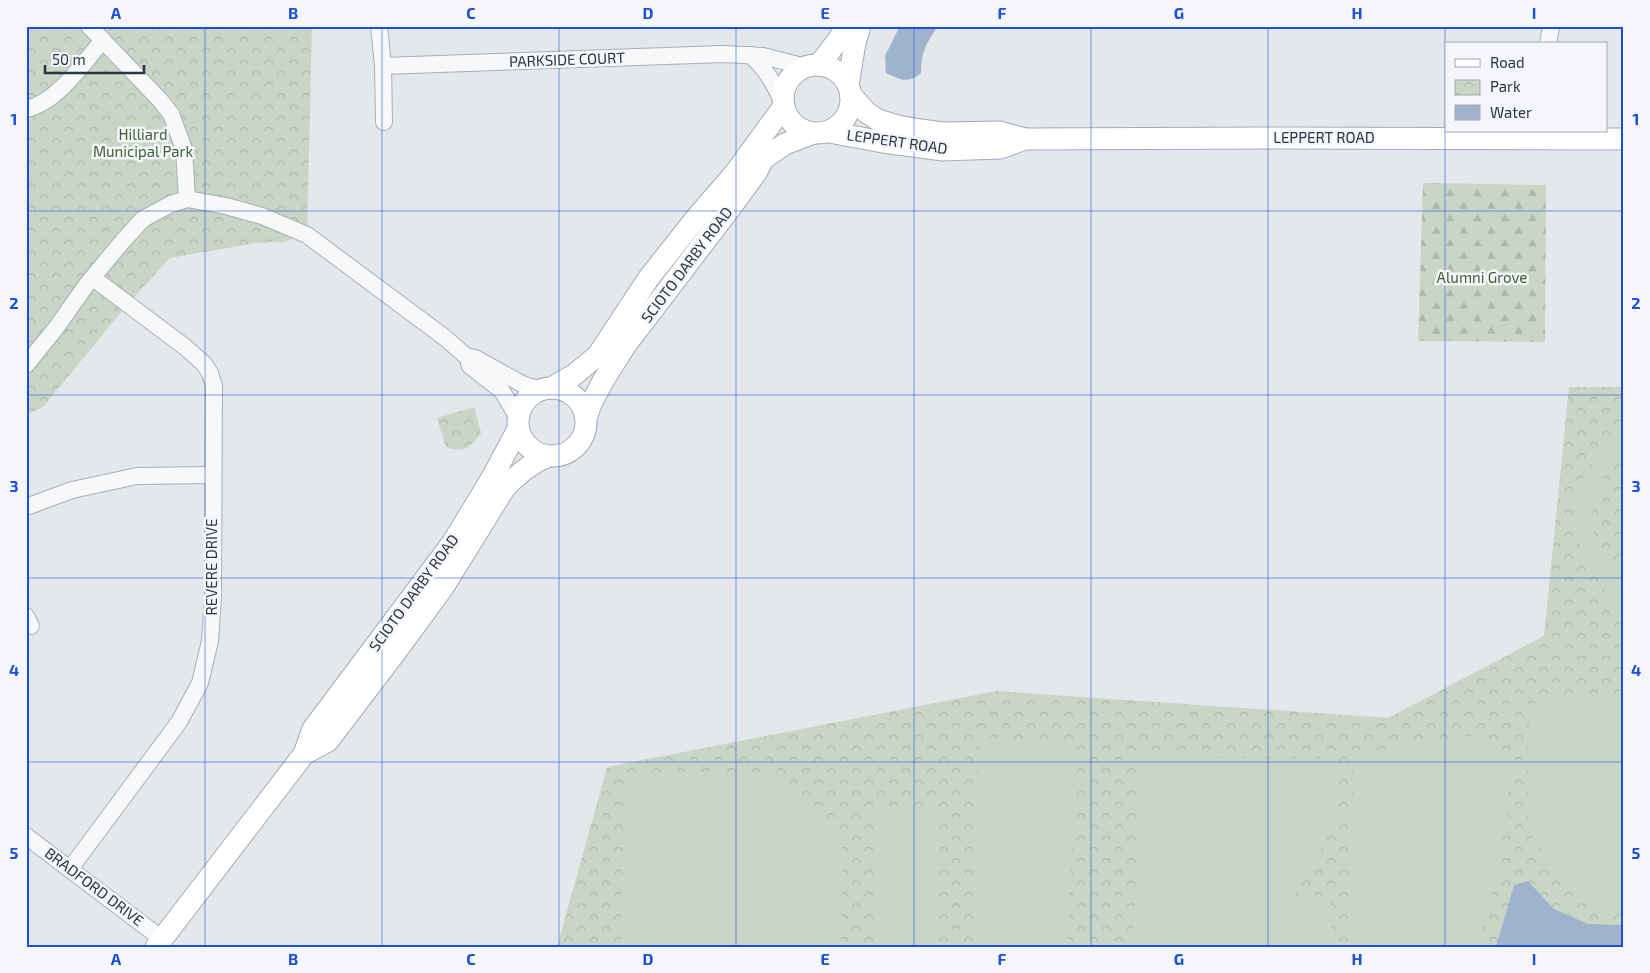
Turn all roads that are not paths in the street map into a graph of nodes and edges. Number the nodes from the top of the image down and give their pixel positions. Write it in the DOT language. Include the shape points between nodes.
graph roads {
  1 [pos="89,26"];
  2 [pos="379,26"];
  3 [pos="846,26"];
  4 [pos="860,26"];
  5 [pos="1551,26"];
  6 [pos="103,40"];
  7 [pos="1548,42"];
  8 [pos="750,55"];
  9 [pos="383,66"];
  10 [pos="812,66"];
  11 [pos="849,90"];
  12 [pos="783,104"];
  13 [pos="26,108"];
  14 [pos="384,122"];
  15 [pos="826,133"];
  16 [pos="1546,135"];
  17 [pos="1025,139"];
  18 [pos="1624,139"];
  19 [pos="187,199"];
  20 [pos="93,278"];
  21 [pos="466,356"];
  22 [pos="26,365"];
  23 [pos="546,389"];
  24 [pos="586,418"];
  25 [pos="518,423"];
  26 [pos="548,456"];
  27 [pos="212,475"];
  28 [pos="26,507"];
  29 [pos="304,754"];
  30 [pos="26,836"];
  31 [pos="70,869"];
  32 [pos="159,943"];
  1 -- 6 [label="street"];
  2 -- 9 [label="street"];
  3 -- 10 [label="main road" via="839,40"];
  4 -- 11 [label="main road"];
  5 -- 7 [label="street"];
  6 -- 13 [label="street" via="69,80 36,107"];
  6 -- 19 [label="street" via="171,114 184,149"];
  8 -- 9 [label="street, PARKSIDE COURT"];
  8 -- 10 [label="street, PARKSIDE COURT"];
  8 -- 12 [label="street" via="767,73"];
  9 -- 14 [label="street"];
  10 -- 11 [label="main road" via="829,67 839,73"];
  10 -- 12 [label="main road" via="798,71 789,79 784,89"];
  11 -- 15 [label="main road" via="851,102 848,113 843,122"];
  11 -- 17 [label="main road, LEPPERT ROAD" via="866,112 878,120 898,126 943,133 1000,132"];
  12 -- 15 [label="main road" via="791,123 800,130"];
  12 -- 23 [label="main road, SCIOTO DARBY ROAD" via="735,173 648,280 598,355 574,375"];
  15 -- 17 [label="main road, LEPPERT ROAD" via="943,150 1000,148"];
  15 -- 24 [label="main road, SCIOTO DARBY ROAD" via="756,173 625,346 603,381"];
  16 -- 17 [label="main road, LEPPERT ROAD"];
  16 -- 18 [label="main road, LEPPERT ROAD"];
  19 -- 20 [label="street" via="144,219"];
  19 -- 21 [label="street" via="262,216 307,234"];
  20 -- 22 [label="street"];
  20 -- 27 [label="street, REVERE DRIVE" via="214,371"];
  21 -- 23 [label="street" via="524,385"];
  21 -- 25 [label="street" via="470,366 502,391"];
  23 -- 24 [label="main road" via="558,388 577,398"];
  23 -- 25 [label="main road" via="527,398 521,407"];
  24 -- 26 [label="main road" via="581,441 573,450 563,455"];
  25 -- 26 [label="main road" via="522,440 530,449"];
  25 -- 29 [label="main road, SCIOTO DARBY ROAD" via="494,476 453,542 314,728"];
  26 -- 29 [label="main road, SCIOTO DARBY ROAD" via="516,475 504,489 444,586 398,649 328,741"];
  27 -- 28 [label="street" via="137,476 72,490"];
  27 -- 31 [label="street, REVERE DRIVE" via="213,597 210,641 200,683 179,722"];
  29 -- 32 [label="main road, SCIOTO DARBY ROAD"];
  30 -- 31 [label="street, BRADFORD DRIVE"];
  31 -- 32 [label="street, BRADFORD DRIVE"];
}
